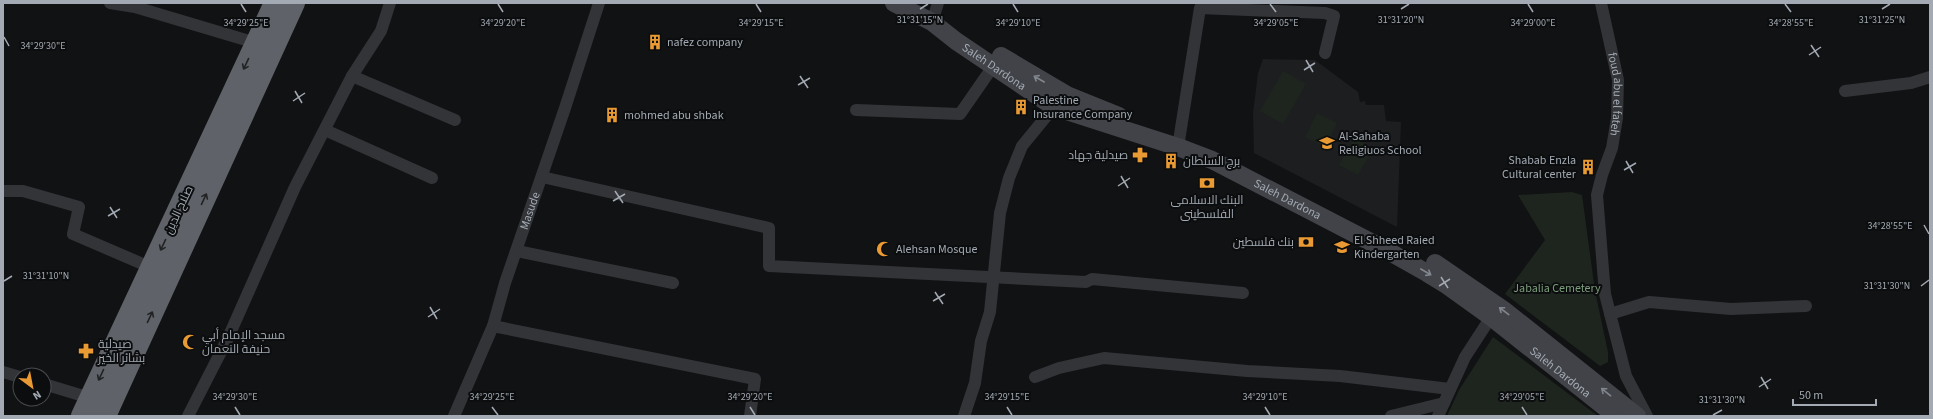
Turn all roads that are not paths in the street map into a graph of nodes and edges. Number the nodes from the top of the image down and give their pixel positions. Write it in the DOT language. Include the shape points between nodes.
graph roads {
  1 [pos="110,3"];
  2 [pos="275,3"];
  3 [pos="294,3"];
  4 [pos="390,3"];
  5 [pos="599,3"];
  6 [pos="894,3"];
  7 [pos="919,3"];
  8 [pos="1601,3"];
  9 [pos="935,12"];
  10 [pos="256,43"];
  11 [pos="1325,53"];
  12 [pos="994,65"];
  13 [pos="352,76"];
  14 [pos="1930,77"];
  15 [pos="1846,91"];
  16 [pos="1054,106"];
  17 [pos="856,110"];
  18 [pos="455,120"];
  19 [pos="325,130"];
  20 [pos="1179,141"];
  21 [pos="542,177"];
  22 [pos="432,178"];
  23 [pos="3,192"];
  24 [pos="517,251"];
  25 [pos="152,268"];
  26 [pos="995,278"];
  27 [pos="673,283"];
  28 [pos="1243,293"];
  29 [pos="1806,306"];
  30 [pos="1610,314"];
  31 [pos="1491,317"];
  32 [pos="493,326"];
  33 [pos="1035,377"];
  34 [pos="52,388"];
  35 [pos="1450,389"];
  36 [pos="1444,403"];
  37 [pos="86,407"];
  38 [pos="105,416"];
  39 [pos="188,416"];
  40 [pos="454,416"];
  41 [pos="750,416"];
  42 [pos="964,416"];
  43 [pos="1391,416"];
  44 [pos="1438,416"];
  45 [pos="1616,416"];
  46 [pos="1637,416"];
  47 [pos="1648,416"];
  1 -- 10 [label="street" via="135,7"];
  2 -- 10 [label="highway, صلاح الدين"];
  38 -- 3 [label="highway, صلاح الدين, one-way"];
  4 -- 13 [label="street" via="381,31"];
  5 -- 21 [label="street, Masude"];
  6 -- 9 [label="street, Saleh Dardona"];
  7 -- 9 [label="street, Saleh Dardona"];
  8 -- 30 [label="street, foud abu el fateh" via="1618,80 1617,118 1612,148 1597,195 1605,294"];
  9 -- 12 [label="street, Saleh Dardona" via="956,41"];
  20 -- 9 [label="street, Saleh Dardona, one-way" via="1067,95 990,49"];
  10 -- 25 [label="highway, صلاح الدين, one-way"];
  11 -- 20 [label="street" via="1334,16 1200,8"];
  12 -- 16 [label="street, Saleh Dardona"];
  12 -- 17 [label="street" via="960,114"];
  13 -- 18 [label="street"];
  13 -- 19 [label="street"];
  14 -- 15 [label="street"];
  16 -- 20 [label="street, Saleh Dardona"];
  16 -- 26 [label="street" via="1022,146 1009,178 1000,213"];
  19 -- 22 [label="street"];
  19 -- 39 [label="street" via="295,187 228,338"];
  20 -- 31 [label="street, Saleh Dardona, one-way" via="1388,250 1445,284"];
  46 -- 20 [label="street, Saleh Dardona, one-way" via="1505,311 1450,272 1239,161"];
  21 -- 24 [label="street, Masude"];
  21 -- 26 [label="street" via="769,228 769,266"];
  23 -- 25 [label="street" via="23,191 79,207 72,234"];
  24 -- 27 [label="street"];
  24 -- 32 [label="street, Masude"];
  25 -- 37 [label="highway, صلاح الدين, one-way"];
  26 -- 28 [label="street" via="1086,282 1092,279"];
  26 -- 42 [label="street" via="975,383"];
  29 -- 30 [label="street" via="1731,309 1649,302"];
  30 -- 47 [label="street, foud abu el fateh" via="1626,376"];
  31 -- 35 [label="street" via="1465,357"];
  31 -- 45 [label="street, Saleh Dardona"];
  32 -- 40 [label="street, Masude"];
  32 -- 41 [label="street" via="755,379"];
  33 -- 35 [label="street" via="1059,368 1104,358 1247,371 1340,376"];
  34 -- 37 [label="street"];
  35 -- 36 [label="street"];
  36 -- 43 [label="street"];
  36 -- 44 [label="street"];
}
